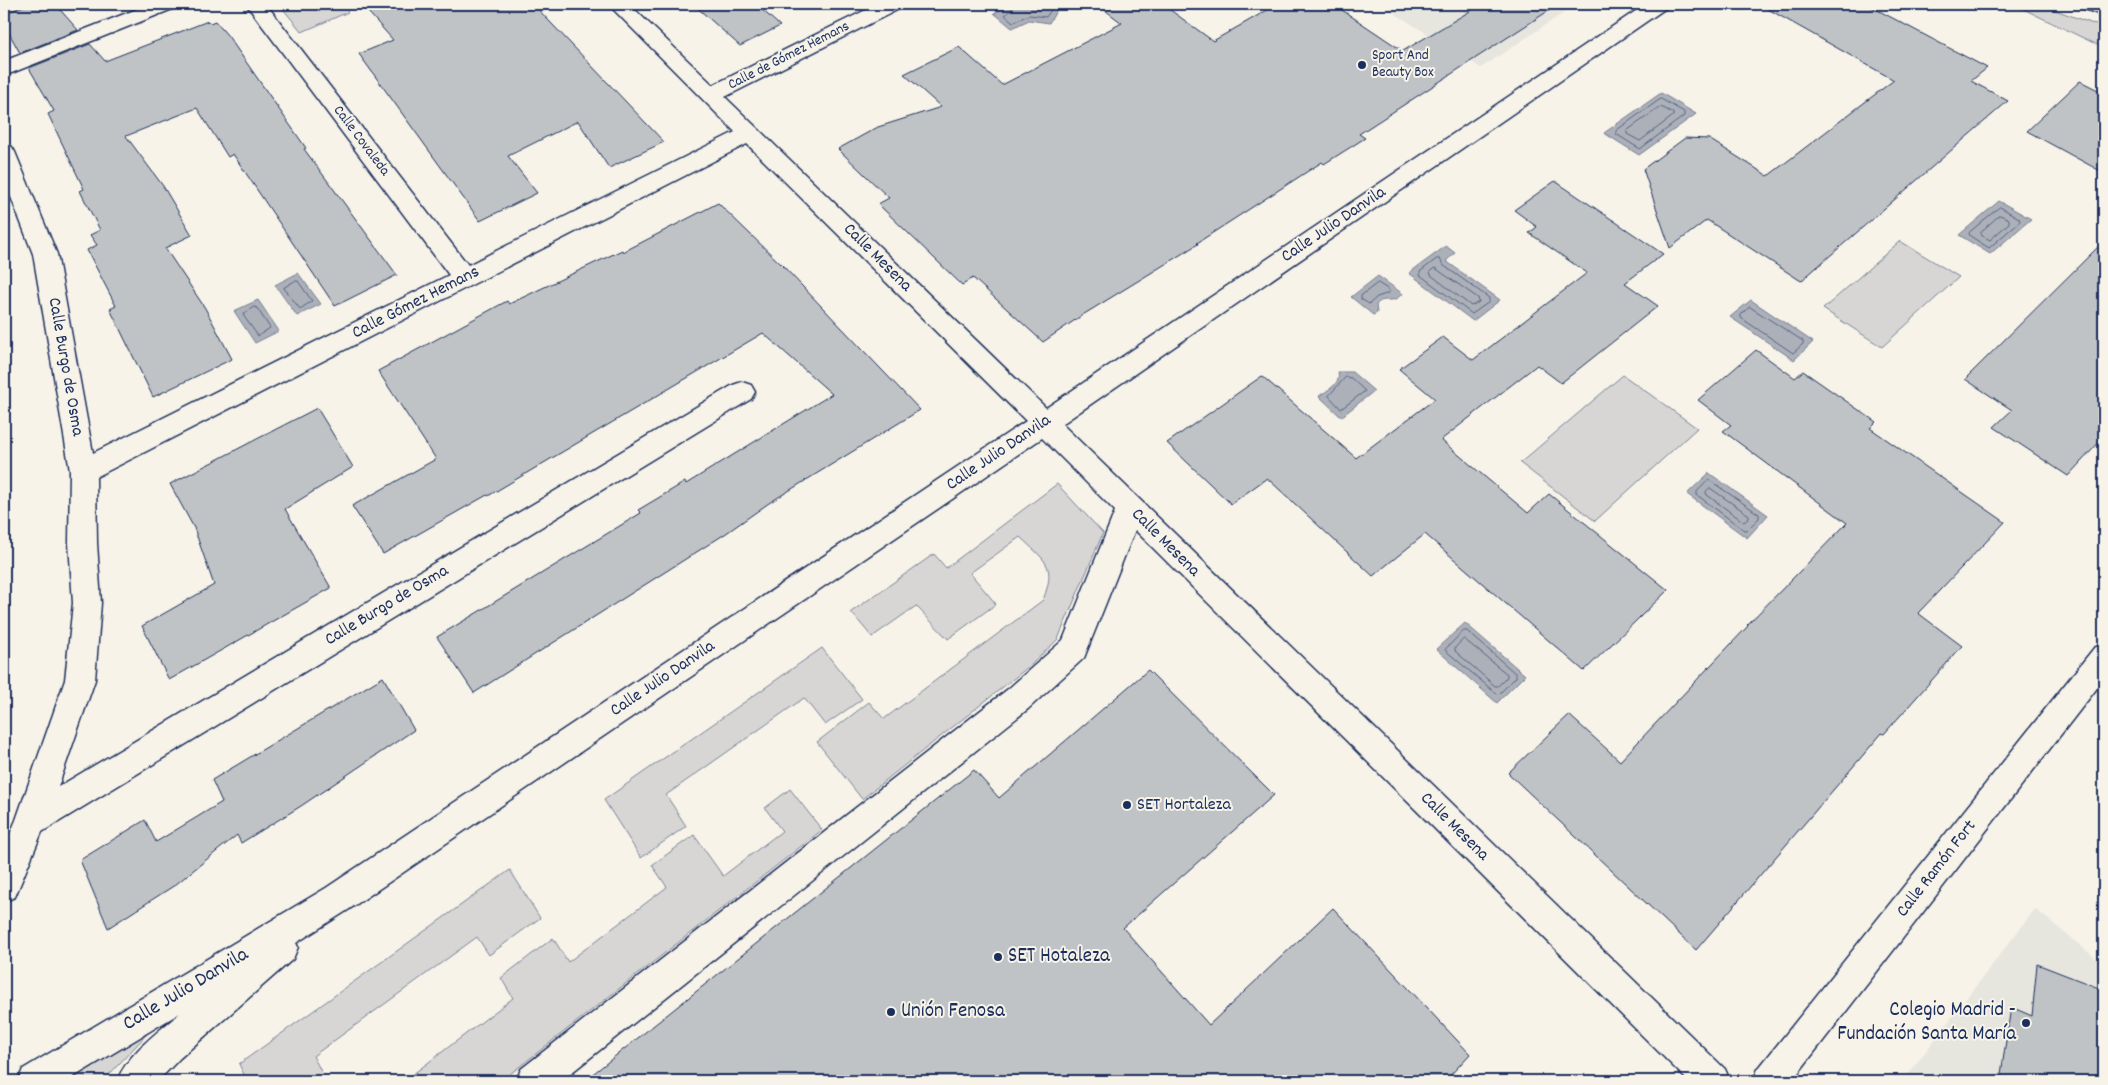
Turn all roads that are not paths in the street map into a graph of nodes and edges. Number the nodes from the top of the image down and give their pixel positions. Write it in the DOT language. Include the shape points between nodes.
graph roads {
  1 [pos="168,4"];
  2 [pos="256,4"];
  3 [pos="618,4"];
  4 [pos="894,4"];
  5 [pos="1659,4"];
  6 [pos="2088,4"];
  7 [pos="2104,10"];
  8 [pos="4,69"];
  9 [pos="711,96"];
  10 [pos="750,133"];
  11 [pos="4,152"];
  12 [pos="465,278"];
  13 [pos="742,392"];
  14 [pos="1044,422"];
  15 [pos="83,471"];
  16 [pos="1130,508"];
  17 [pos="2104,657"];
  18 [pos="31,821"];
  19 [pos="4,886"];
  20 [pos="337,899"];
  21 [pos="35,1081"];
  22 [pos="134,1081"];
  23 [pos="533,1081"];
  24 [pos="1713,1081"];
  25 [pos="1770,1081"];
  1 -- 8 [label="street"];
  2 -- 12 [label="street, Calle Covaleda"];
  3 -- 9 [label="street, Calle Mesena"];
  4 -- 9 [label="street, Calle de Gómez Hemans"];
  5 -- 14 [label="street, Calle Julio Danvila"];
  6 -- 7 [label="street"];
  9 -- 10 [label="street, Calle Mesena"];
  10 -- 12 [label="street, Calle Gómez Hemans"];
  10 -- 14 [label="street, Calle Mesena"];
  11 -- 15 [label="street, Calle Burgo de Osma" via="45,254"];
  12 -- 15 [label="street, Calle Gómez Hemans"];
  13 -- 18 [label="street, Calle Burgo de Osma"];
  14 -- 16 [label="street, Calle Mesena"];
  14 -- 20 [label="street, Calle Julio Danvila"];
  15 -- 18 [label="street, Calle Burgo de Osma" via="87,603 80,680"];
  16 -- 23 [label="street" via="1074,649 1010,705"];
  16 -- 24 [label="street, Calle Mesena"];
  17 -- 25 [label="street, Calle Ramón Fort"];
  18 -- 19 [label="street, Calle Burgo de Osma"];
  20 -- 21 [label="street, Calle Julio Danvila"];
  20 -- 22 [label="street, Calle Julio Danvila" via="168,1046"];
}
